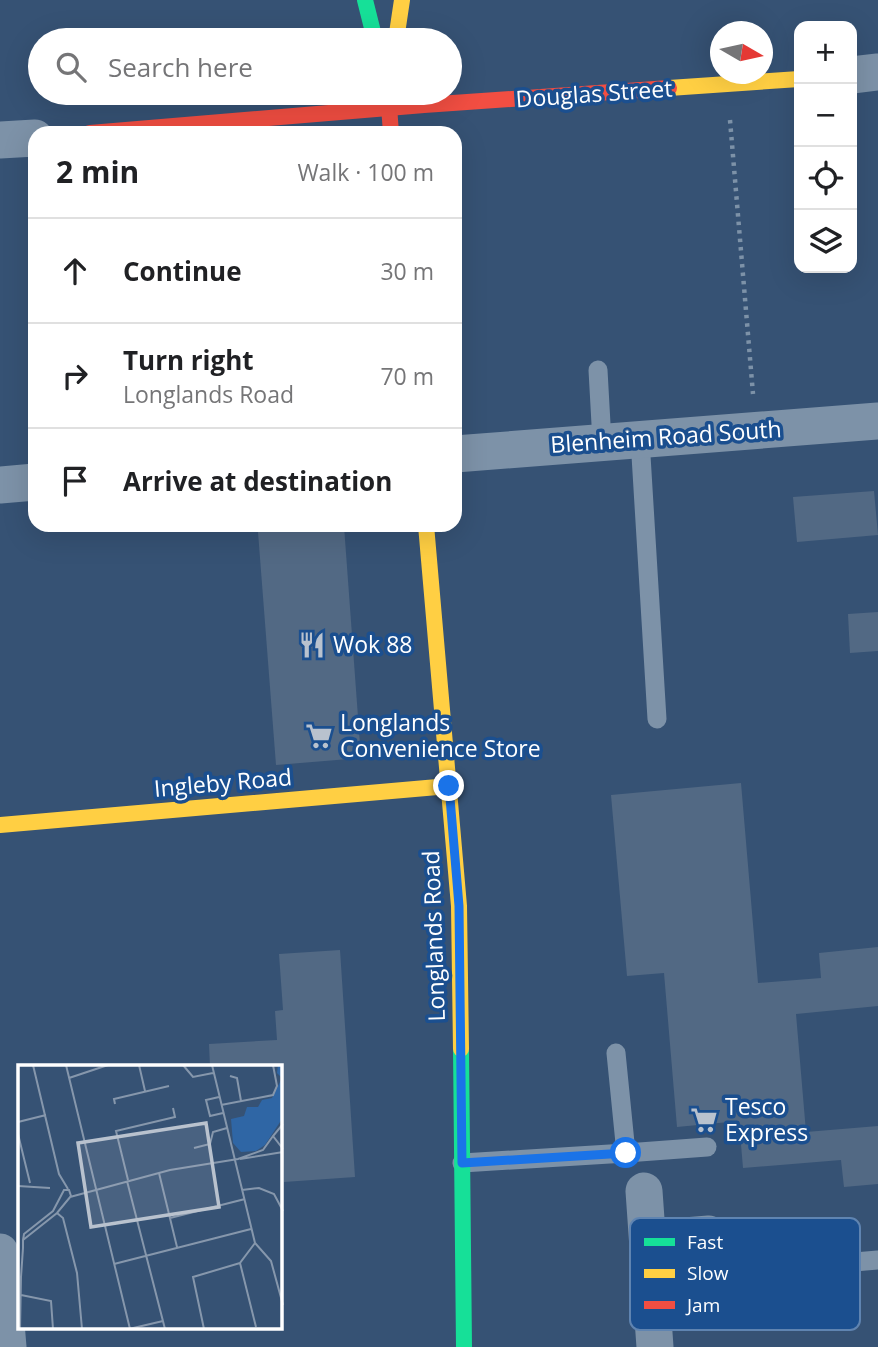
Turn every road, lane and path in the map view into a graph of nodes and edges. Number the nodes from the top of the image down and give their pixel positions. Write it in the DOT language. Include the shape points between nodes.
graph roads {
  1 [pos="365,0"];
  2 [pos="402,0"];
  3 [pos="372,28"];
  4 [pos="398,28"];
  5 [pos="878,72"];
  6 [pos="857,74"];
  7 [pos="794,79"];
  8 [pos="727,85"];
  9 [pos="462,97"];
  10 [pos="343,105"];
  11 [pos="388,105"];
  12 [pos="153,126"];
  13 [pos="390,126"];
  14 [pos="28,139"];
  15 [pos="0,141"];
  16 [pos="598,370"];
  17 [pos="878,421"];
  18 [pos="756,430"];
  19 [pos="640,439"];
  20 [pos="602,442"];
  21 [pos="462,453"];
  22 [pos="28,483"];
  23 [pos="0,485"];
  24 [pos="427,532"];
  25 [pos="657,719"];
  26 [pos="449,786"];
  27 [pos="0,825"];
  28 [pos="616,1053"];
  29 [pos="708,1147"];
  30 [pos="626,1153"];
  31 [pos="462,1163"];
  32 [pos="644,1191"];
  33 [pos="646,1218"];
  34 [pos="0,1252"];
  35 [pos="878,1260"];
  36 [pos="860,1262"];
  37 [pos="8,1347"];
  38 [pos="464,1347"];
  1 -- 3 [label="street"];
  2 -- 4 [label="street"];
  5 -- 6 [label="street"];
  7 -- 8 [label="street, Douglas Street"];
  8 -- 9 [label="street, Douglas Street"];
  8 -- 18 [label="path"];
  10 -- 12 [label="street, Douglas Street"];
  11 -- 13 [label="street"];
  14 -- 15 [label="street"];
  16 -- 20 [label="lane"];
  17 -- 18 [label="street, Blenheim Road South"];
  18 -- 19 [label="street, Blenheim Road South"];
  19 -- 20 [label="street, Blenheim Road South"];
  19 -- 25 [label="lane"];
  20 -- 21 [label="street, Blenheim Road South"];
  22 -- 23 [label="street"];
  24 -- 26 [label="street, Longlands Road"];
  26 -- 27 [label="street, Ingleby Road"];
  26 -- 31 [label="street, Longlands Road" via="459,906"];
  28 -- 30 [label="lane"];
  29 -- 30 [label="lane"];
  30 -- 31 [label="lane"];
  31 -- 38 [label="street, Longlands Road"];
  32 -- 33 [label="street"];
  34 -- 37 [label="street"];
  35 -- 36 [label="lane"];
}
